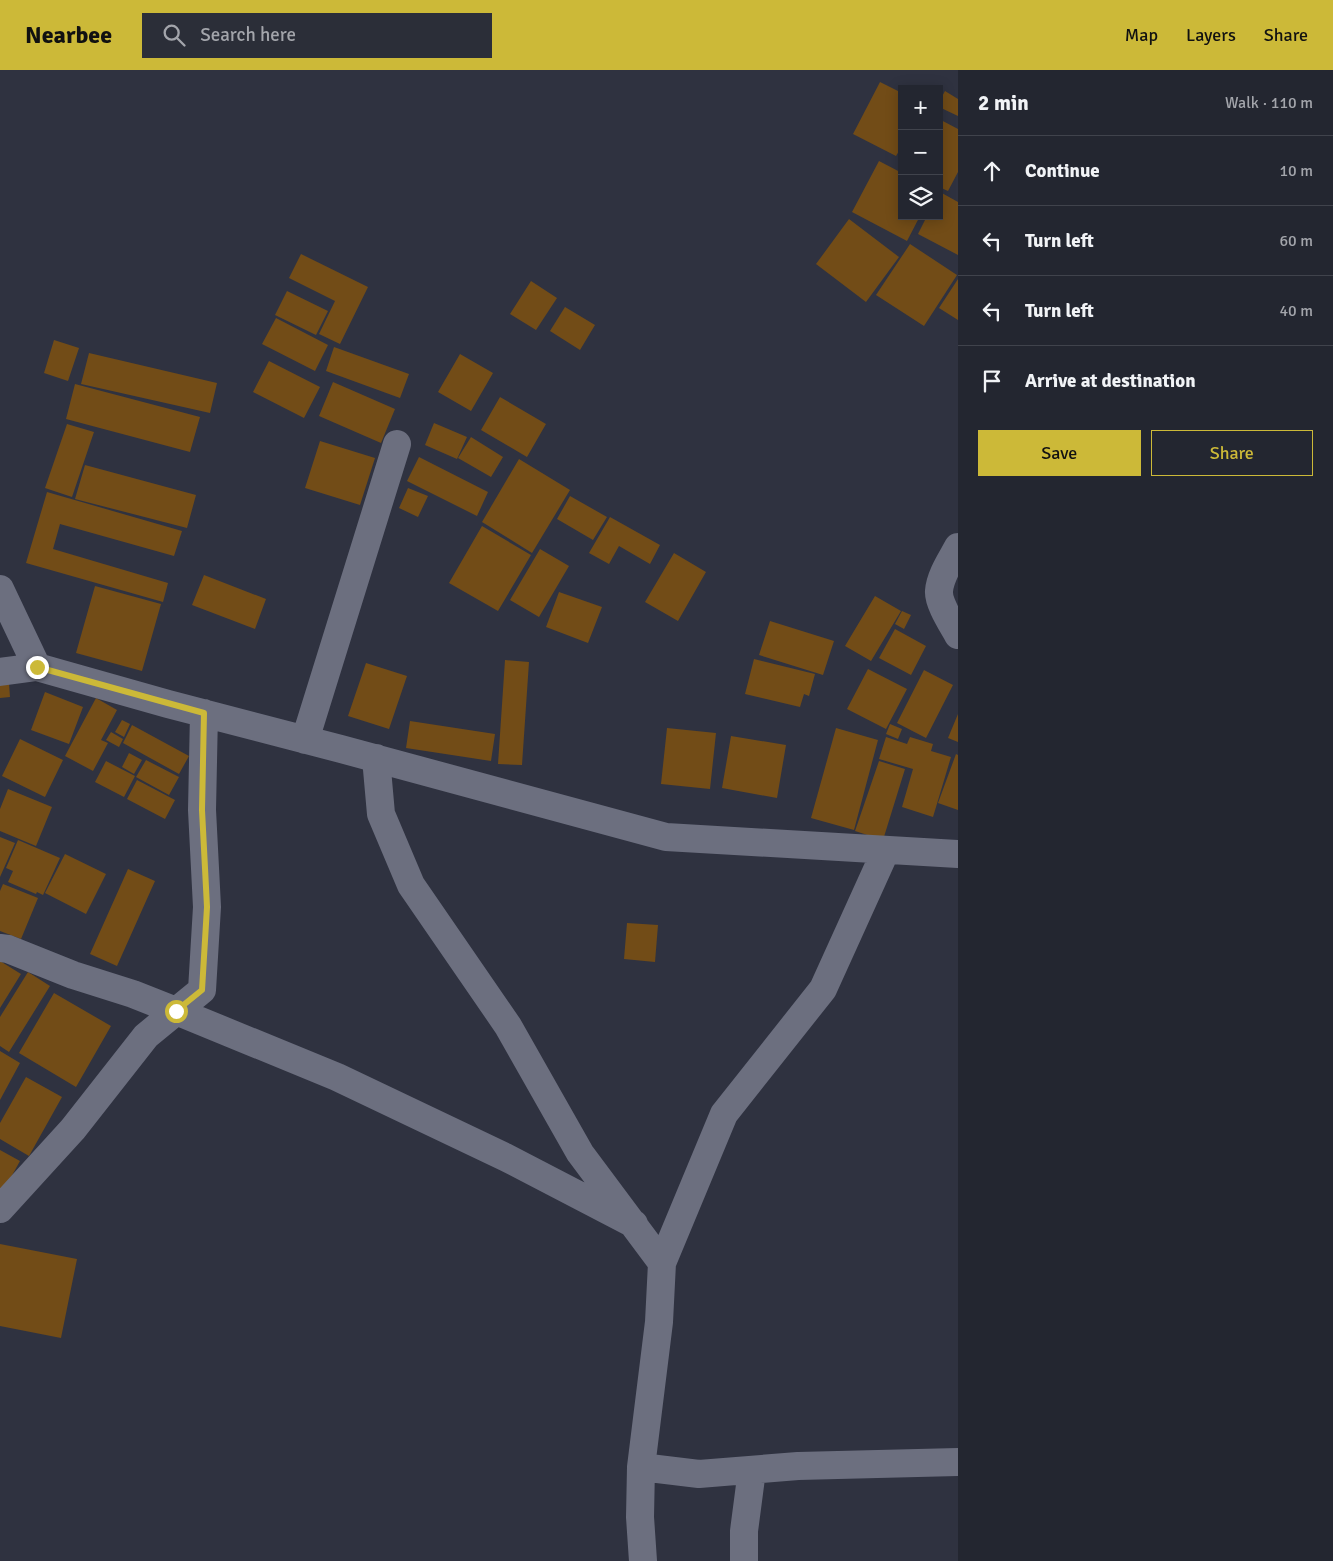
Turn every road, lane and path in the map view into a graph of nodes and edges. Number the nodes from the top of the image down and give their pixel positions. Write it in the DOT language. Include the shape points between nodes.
graph roads {
  1 [pos="397,444"];
  2 [pos="958,547"];
  3 [pos="0,589"];
  4 [pos="958,635"];
  5 [pos="37,667"];
  6 [pos="0,672"];
  7 [pos="204,713"];
  8 [pos="305,740"];
  9 [pos="376,758"];
  10 [pos="886,850"];
  11 [pos="958,854"];
  12 [pos="0,948"];
  13 [pos="176,1011"];
  14 [pos="0,1209"];
  15 [pos="634,1224"];
  16 [pos="662,1263"];
  17 [pos="958,1462"];
  18 [pos="641,1467"];
  19 [pos="752,1470"];
  20 [pos="643,1561"];
  21 [pos="744,1561"];
  1 -- 8 [label="street"];
  2 -- 4 [label="street" via="938,593"];
  3 -- 5 [label="street"];
  5 -- 6 [label="street"];
  5 -- 7 [label="street"];
  7 -- 8 [label="street"];
  7 -- 13 [label="street" via="202,810 207,907 202,990"];
  8 -- 9 [label="street"];
  9 -- 10 [label="street" via="666,837"];
  9 -- 15 [label="street" via="381,814 411,885 508,1026 580,1153"];
  10 -- 11 [label="street"];
  10 -- 16 [label="street" via="823,989 724,1114"];
  12 -- 13 [label="street"];
  13 -- 14 [label="street" via="146,1036 73,1129"];
  13 -- 15 [label="street" via="337,1077 505,1157"];
  15 -- 16 [label="street"];
  16 -- 18 [label="street" via="659,1322"];
  17 -- 19 [label="street"];
  18 -- 19 [label="street" via="699,1474"];
  18 -- 20 [label="street"];
  19 -- 21 [label="street" via="744,1531"];
}
